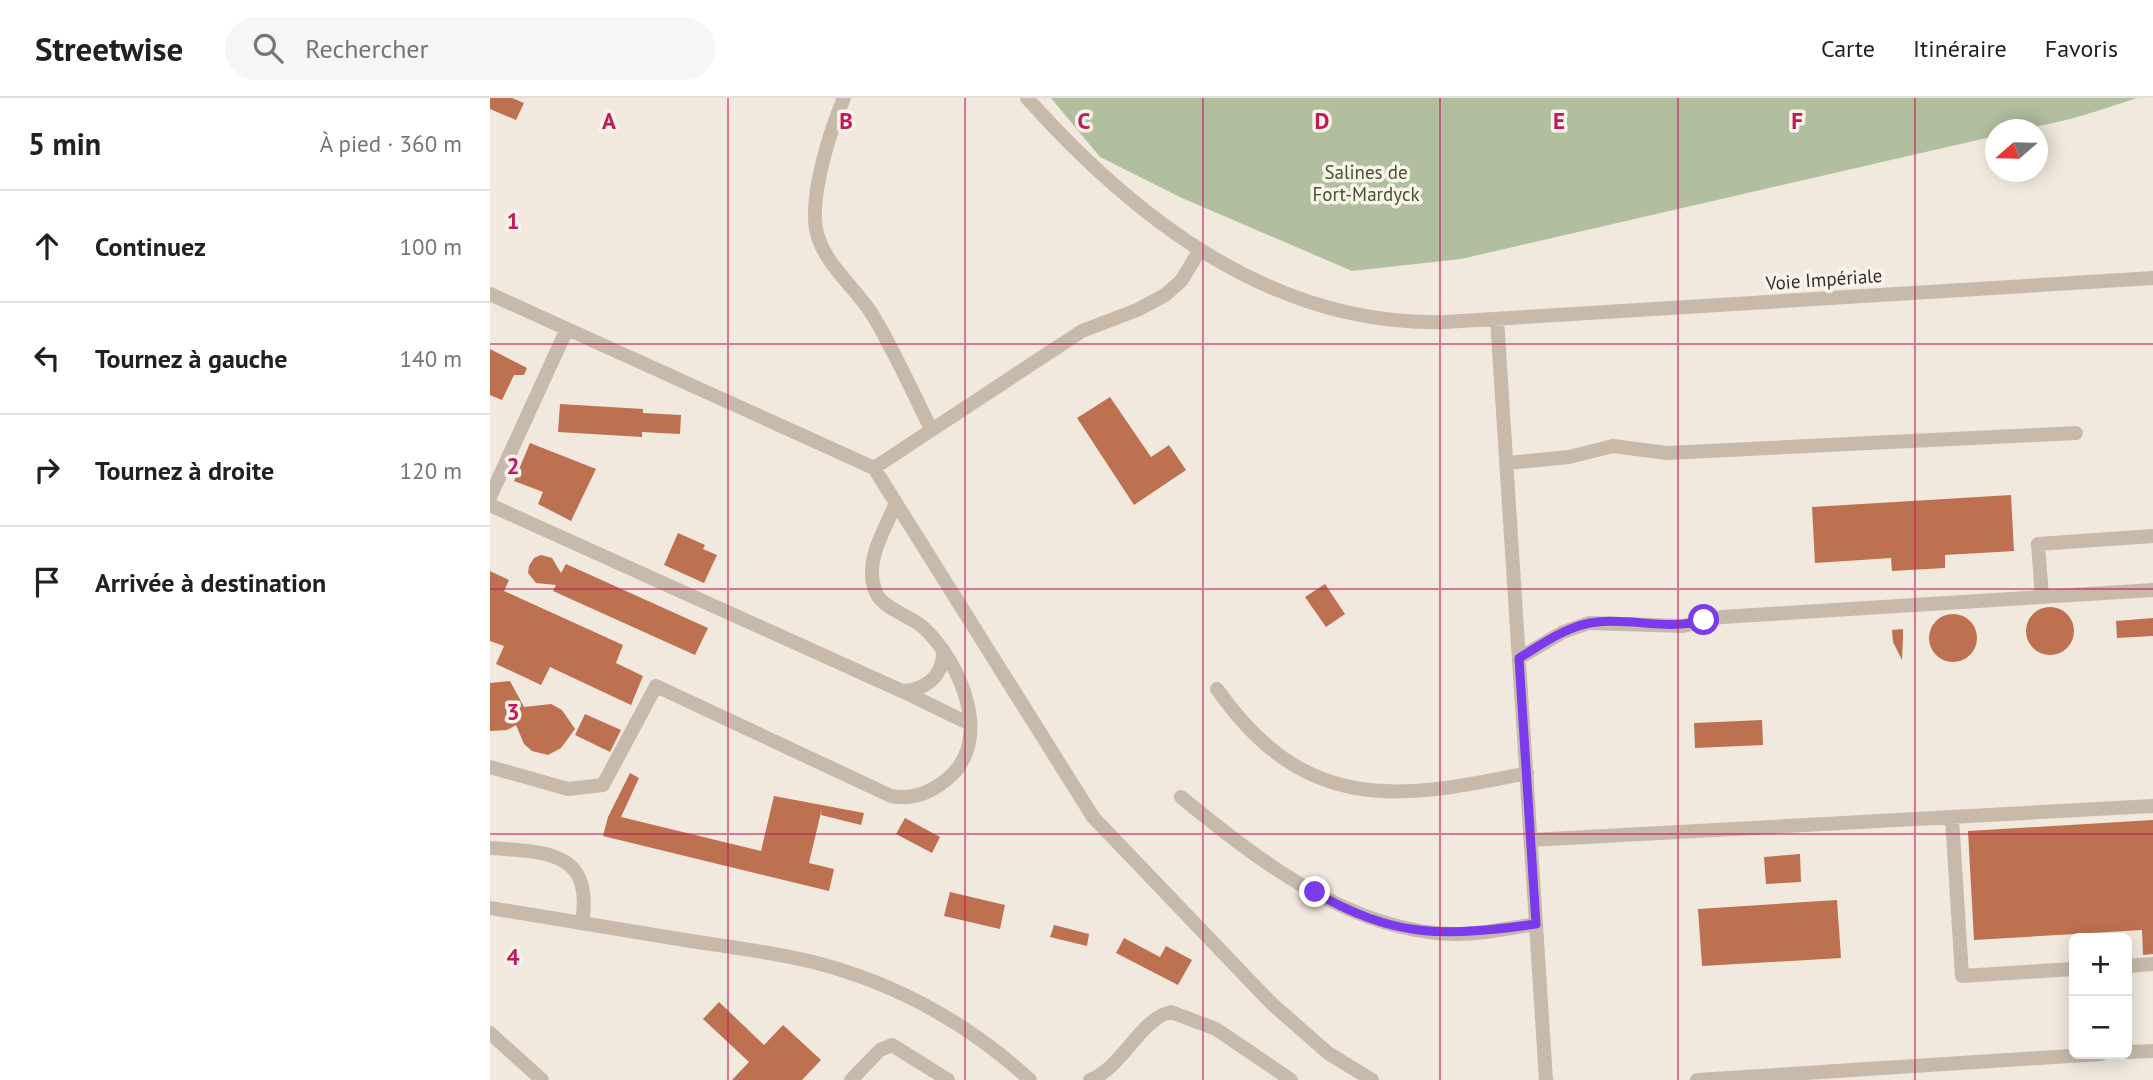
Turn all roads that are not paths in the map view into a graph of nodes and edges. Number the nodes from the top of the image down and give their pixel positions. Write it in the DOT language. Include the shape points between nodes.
graph roads {
  1 [pos="844,98"];
  2 [pos="1027,98"];
  3 [pos="1200,250"];
  4 [pos="2153,278"];
  5 [pos="490,294"];
  6 [pos="1497,319"];
  7 [pos="567,329"];
  8 [pos="931,429"];
  9 [pos="2076,433"];
  10 [pos="1507,463"];
  11 [pos="874,468"];
  12 [pos="490,497"];
  13 [pos="896,503"];
  14 [pos="490,505"];
  15 [pos="2153,536"];
  16 [pos="2153,590"];
  17 [pos="2042,597"];
  18 [pos="943,650"];
  19 [pos="1519,658"];
  20 [pos="1217,690"];
  21 [pos="902,691"];
  22 [pos="970,724"];
  23 [pos="490,767"];
  24 [pos="1527,773"];
  25 [pos="1181,797"];
  26 [pos="2153,806"];
  27 [pos="1952,818"];
  28 [pos="1531,840"];
  29 [pos="490,848"];
  30 [pos="490,908"];
  31 [pos="582,923"];
  32 [pos="1536,924"];
  33 [pos="2153,964"];
  34 [pos="2132,966"];
  35 [pos="2069,969"];
  36 [pos="490,1033"];
  37 [pos="2153,1051"];
  38 [pos="2132,1052"];
  39 [pos="2069,1056"];
  40 [pos="542,1080"];
  41 [pos="851,1080"];
  42 [pos="948,1080"];
  43 [pos="1030,1080"];
  44 [pos="1090,1080"];
  45 [pos="1291,1080"];
  46 [pos="1372,1080"];
  47 [pos="1546,1080"];
  48 [pos="1697,1080"];
  1 -- 8 [label="street" via="817,198 817,234 872,313"];
  2 -- 3 [label="street, Voie Impériale" via="1100,175"];
  3 -- 6 [label="street, Voie Impériale" via="1272,289 1347,314 1414,323"];
  3 -- 8 [label="street" via="1185,277 1164,295 1082,331"];
  4 -- 6 [label="street, Voie Impériale"];
  5 -- 7 [label="street"];
  6 -- 10 [label="street"];
  7 -- 11 [label="street"];
  7 -- 12 [label="street"];
  8 -- 11 [label="street"];
  9 -- 10 [label="street" via="1667,453 1613,446 1570,457"];
  10 -- 19 [label="street"];
  11 -- 13 [label="street"];
  13 -- 18 [label="street" via="872,563 876,593 886,605 920,624"];
  13 -- 46 [label="street" via="1093,817 1270,1003 1328,1053"];
  14 -- 21 [label="street"];
  15 -- 17 [label="street" via="2038,544"];
  16 -- 17 [label="street"];
  17 -- 19 [label="street" via="1722,617 1683,626 1598,622 1569,629"];
  18 -- 21 [label="street" via="943,663 934,679 920,688"];
  18 -- 22 [label="street" via="961,687"];
  19 -- 24 [label="street"];
  20 -- 24 [label="street" via="1240,720 1277,751 1316,778 1342,788 1443,789"];
  21 -- 22 [label="street"];
  22 -- 23 [label="street" via="969,746 956,771 937,787 909,798 877,790 656,686 603,785 568,789"];
  24 -- 28 [label="street"];
  25 -- 32 [label="street" via="1299,882 1362,915 1404,928 1454,934"];
  26 -- 27 [label="street"];
  27 -- 28 [label="street"];
  27 -- 35 [label="street" via="1962,976"];
  28 -- 32 [label="street"];
  29 -- 31 [label="street" via="569,863 584,891"];
  30 -- 31 [label="street"];
  31 -- 43 [label="street" via="785,956 853,975 941,1014"];
  32 -- 47 [label="street"];
  33 -- 34 [label="street"];
  36 -- 40 [label="street"];
  37 -- 38 [label="street"];
  39 -- 48 [label="street"];
  41 -- 42 [label="street" via="880,1050 892,1045"];
  44 -- 45 [label="street" via="1109,1069 1158,1018 1171,1012 1216,1029"];
}
